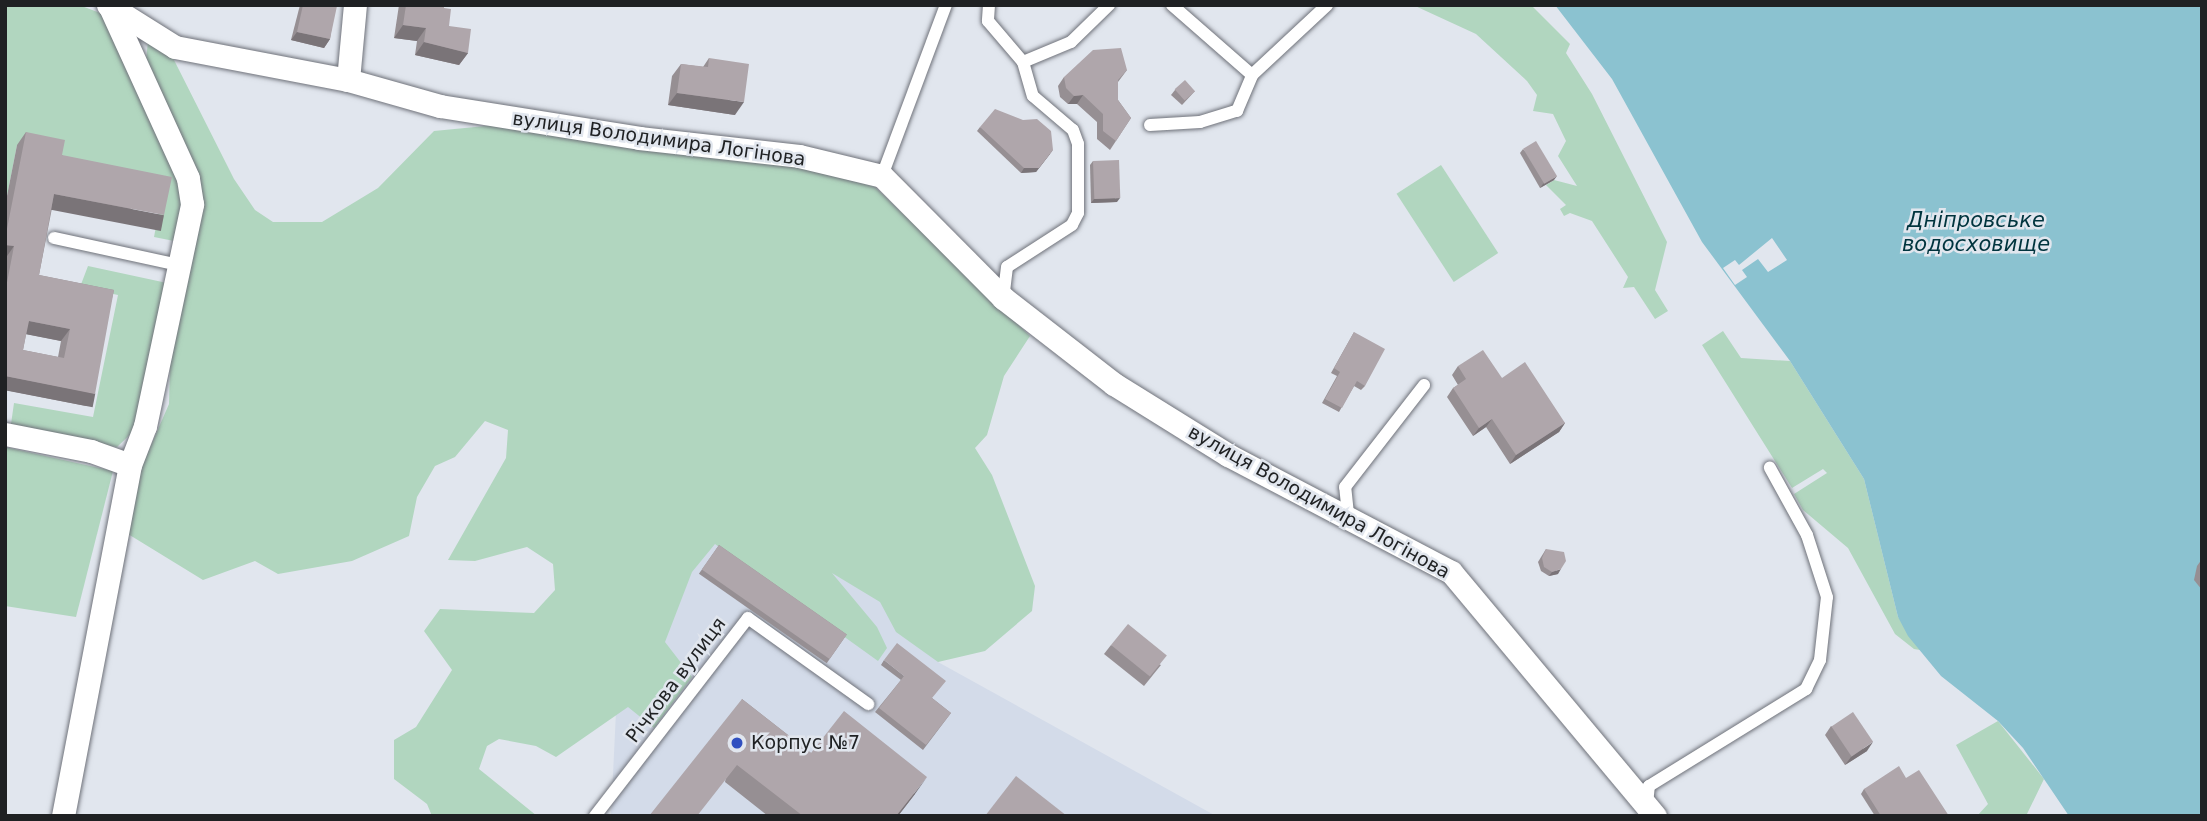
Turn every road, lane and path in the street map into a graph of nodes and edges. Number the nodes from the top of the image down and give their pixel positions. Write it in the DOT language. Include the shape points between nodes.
graph roads {
  1 [pos="108,5"];
  2 [pos="355,5"];
  3 [pos="946,5"];
  4 [pos="989,5"];
  5 [pos="1110,5"];
  6 [pos="1171,5"];
  7 [pos="1326,5"];
  8 [pos="1023,62"];
  9 [pos="1252,75"];
  10 [pos="348,80"];
  11 [pos="1150,125"];
  12 [pos="882,176"];
  13 [pos="54,238"];
  14 [pos="179,265"];
  15 [pos="1003,298"];
  16 [pos="1424,385"];
  17 [pos="5,434"];
  18 [pos="130,465"];
  19 [pos="1770,468"];
  20 [pos="1348,514"];
  21 [pos="868,704"];
  22 [pos="1651,810"];
  23 [pos="63,816"];
  24 [pos="595,816"];
  1 -- 10 [label="street, вулиця Володимира Логінова" via="175,47"];
  1 -- 14 [label="street" via="188,178 192,204"];
  2 -- 10 [label="street"];
  3 -- 12 [label="lane"];
  4 -- 8 [label="lane" via="988,21"];
  5 -- 8 [label="lane" via="1071,42"];
  6 -- 9 [label="lane"];
  7 -- 9 [label="lane"];
  8 -- 15 [label="lane" via="1033,96 1073,130 1078,144 1079,202 1072,225 1007,267"];
  9 -- 11 [label="lane" via="1237,111 1200,122"];
  10 -- 12 [label="street, вулиця Володимира Логінова" via="440,106 639,138 799,156"];
  12 -- 15 [label="street, вулиця Володимира Логінова"];
  13 -- 14 [label="lane"];
  14 -- 18 [label="street" via="145,426"];
  15 -- 20 [label="street, вулиця Володимира Логінова" via="1126,391 1228,455"];
  16 -- 20 [label="lane" via="1345,487"];
  17 -- 18 [label="street" via="91,451"];
  18 -- 23 [label="street"];
  19 -- 22 [label="lane" via="1807,535 1827,597 1820,660 1806,689 1649,786"];
  20 -- 22 [label="street, вулиця Володимира Логінова" via="1451,572"];
  21 -- 24 [label="lane, Річкова вулиця" via="748,618"];
}
